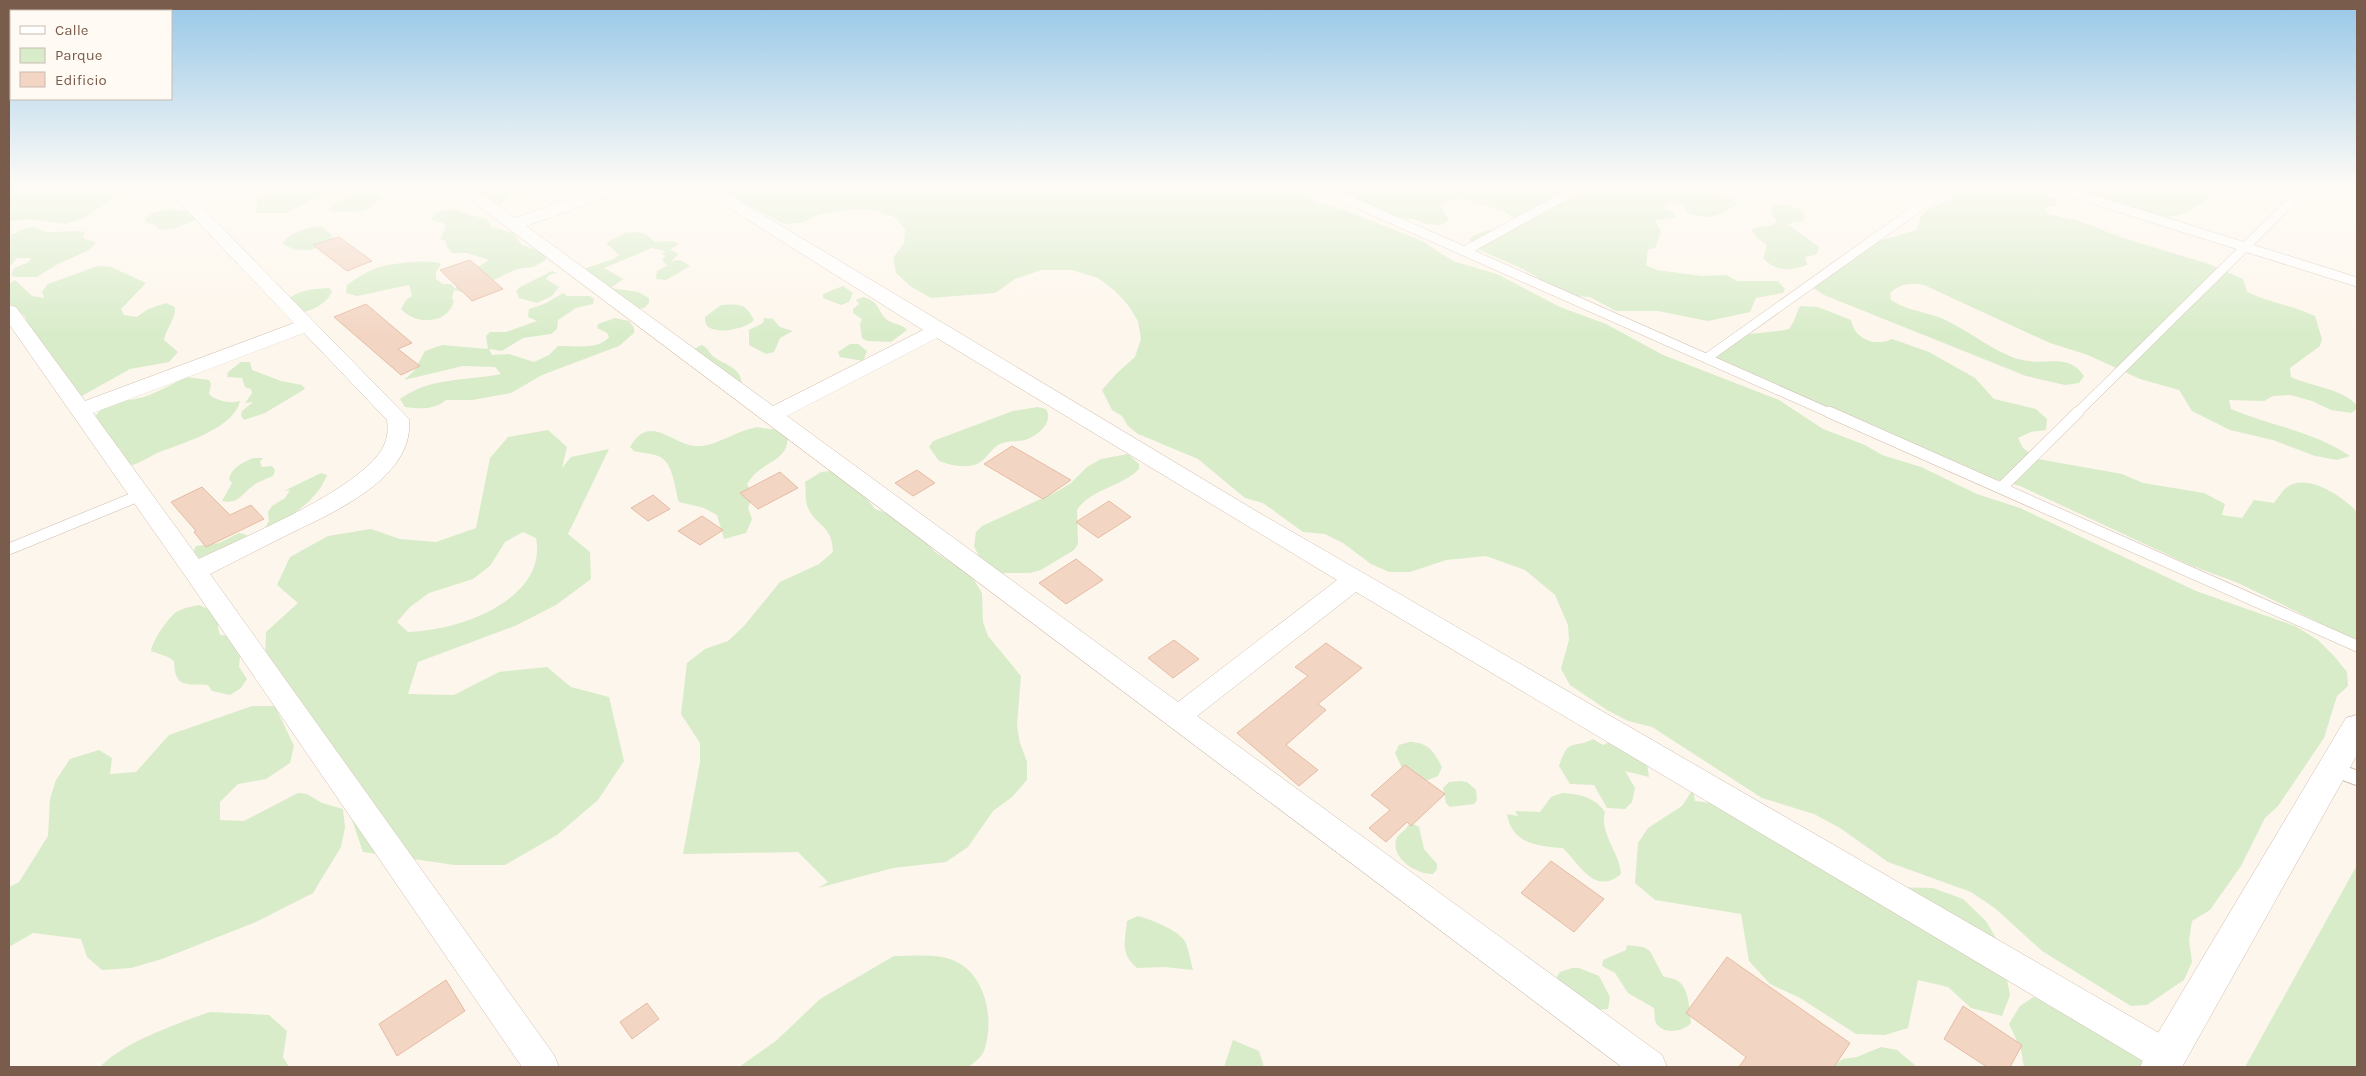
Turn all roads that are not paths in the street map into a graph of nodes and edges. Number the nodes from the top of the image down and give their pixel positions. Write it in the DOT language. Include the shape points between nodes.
graph roads {
  1 [pos="219,235"];
  2 [pos="527,235"];
  3 [pos="782,235"];
  4 [pos="1429,235"];
  5 [pos="1493,235"];
  6 [pos="1879,235"];
  7 [pos="2208,235"];
  8 [pos="2258,235"];
  9 [pos="2246,247"];
  10 [pos="1465,251"];
  11 [pos="2357,282"];
  12 [pos="9,311"];
  13 [pos="307,326"];
  14 [pos="936,331"];
  15 [pos="1707,358"];
  16 [pos="81,410"];
  17 [pos="771,416"];
  18 [pos="2001,488"];
  19 [pos="141,495"];
  20 [pos="9,549"];
  21 [pos="195,571"];
  22 [pos="1354,580"];
  23 [pos="2357,646"];
  24 [pos="1177,717"];
  25 [pos="2357,727"];
  26 [pos="2345,774"];
  27 [pos="2163,1061"];
  28 [pos="542,1067"];
  29 [pos="1650,1067"];
  1 -- 13 [label="street"];
  2 -- 17 [label="street"];
  3 -- 14 [label="street"];
  4 -- 10 [label="lane"];
  5 -- 10 [label="lane"];
  6 -- 15 [label="lane"];
  7 -- 9 [label="lane"];
  8 -- 9 [label="lane"];
  9 -- 11 [label="lane"];
  9 -- 18 [label="lane"];
  10 -- 15 [label="lane"];
  12 -- 16 [label="street"];
  13 -- 16 [label="street"];
  13 -- 21 [label="street" via="398,419 401,427 399,436 390,455 357,488"];
  14 -- 17 [label="street"];
  14 -- 22 [label="street"];
  15 -- 18 [label="lane"];
  16 -- 19 [label="street"];
  17 -- 24 [label="street"];
  18 -- 23 [label="lane"];
  19 -- 20 [label="lane"];
  19 -- 21 [label="street"];
  21 -- 28 [label="street"];
  22 -- 24 [label="street"];
  22 -- 27 [label="street"];
  24 -- 29 [label="street"];
  25 -- 26 [label="street"];
  26 -- 27 [label="street"];
}
